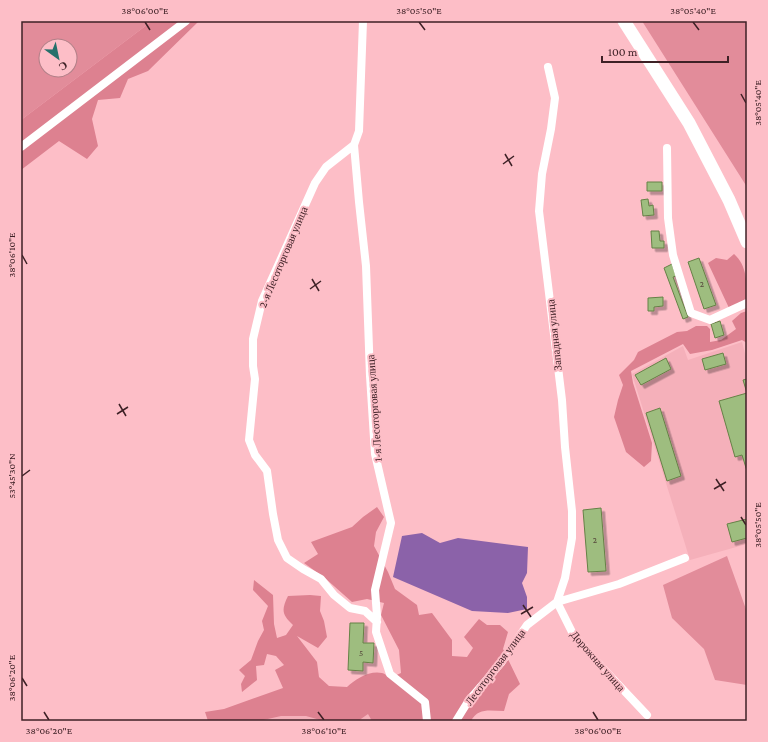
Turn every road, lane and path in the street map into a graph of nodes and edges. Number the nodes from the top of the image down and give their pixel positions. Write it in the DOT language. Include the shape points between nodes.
graph roads {
  1 [pos="186,21"];
  2 [pos="363,21"];
  3 [pos="624,21"];
  4 [pos="548,67"];
  5 [pos="354,145"];
  6 [pos="21,147"];
  7 [pos="667,148"];
  8 [pos="747,242"];
  9 [pos="747,303"];
  10 [pos="685,558"];
  11 [pos="557,602"];
  12 [pos="377,622"];
  13 [pos="647,715"];
  14 [pos="427,721"];
  15 [pos="456,721"];
  1 -- 6 [label="street"];
  2 -- 5 [label="street" via="359,131"];
  3 -- 8 [label="main road" via="689,123 729,200"];
  4 -- 11 [label="street, Западная улица" via="555,98 542,174 539,212 562,400 572,511 572,538 565,578"];
  5 -- 12 [label="street, 1-я Лесоторговая улица" via="366,266 375,454 391,523 375,590"];
  5 -- 12 [label="street, 2-я Лесоторговая улица" via="326,167 315,184 262,301 253,339 253,366 256,379 248,440 267,471 278,540 287,558 321,579 334,595 350,608 365,611"];
  7 -- 9 [label="street" via="668,218 673,255 690,313 710,320"];
  10 -- 11 [label="street" via="619,584"];
  11 -- 13 [label="street, Дорожная улица" via="573,634"];
  11 -- 15 [label="street, Лесоторговая улица" via="527,625 501,662 469,700"];
  12 -- 14 [label="street, 1-я Лесоторговая улица" via="376,632 390,674 426,702"];
}
